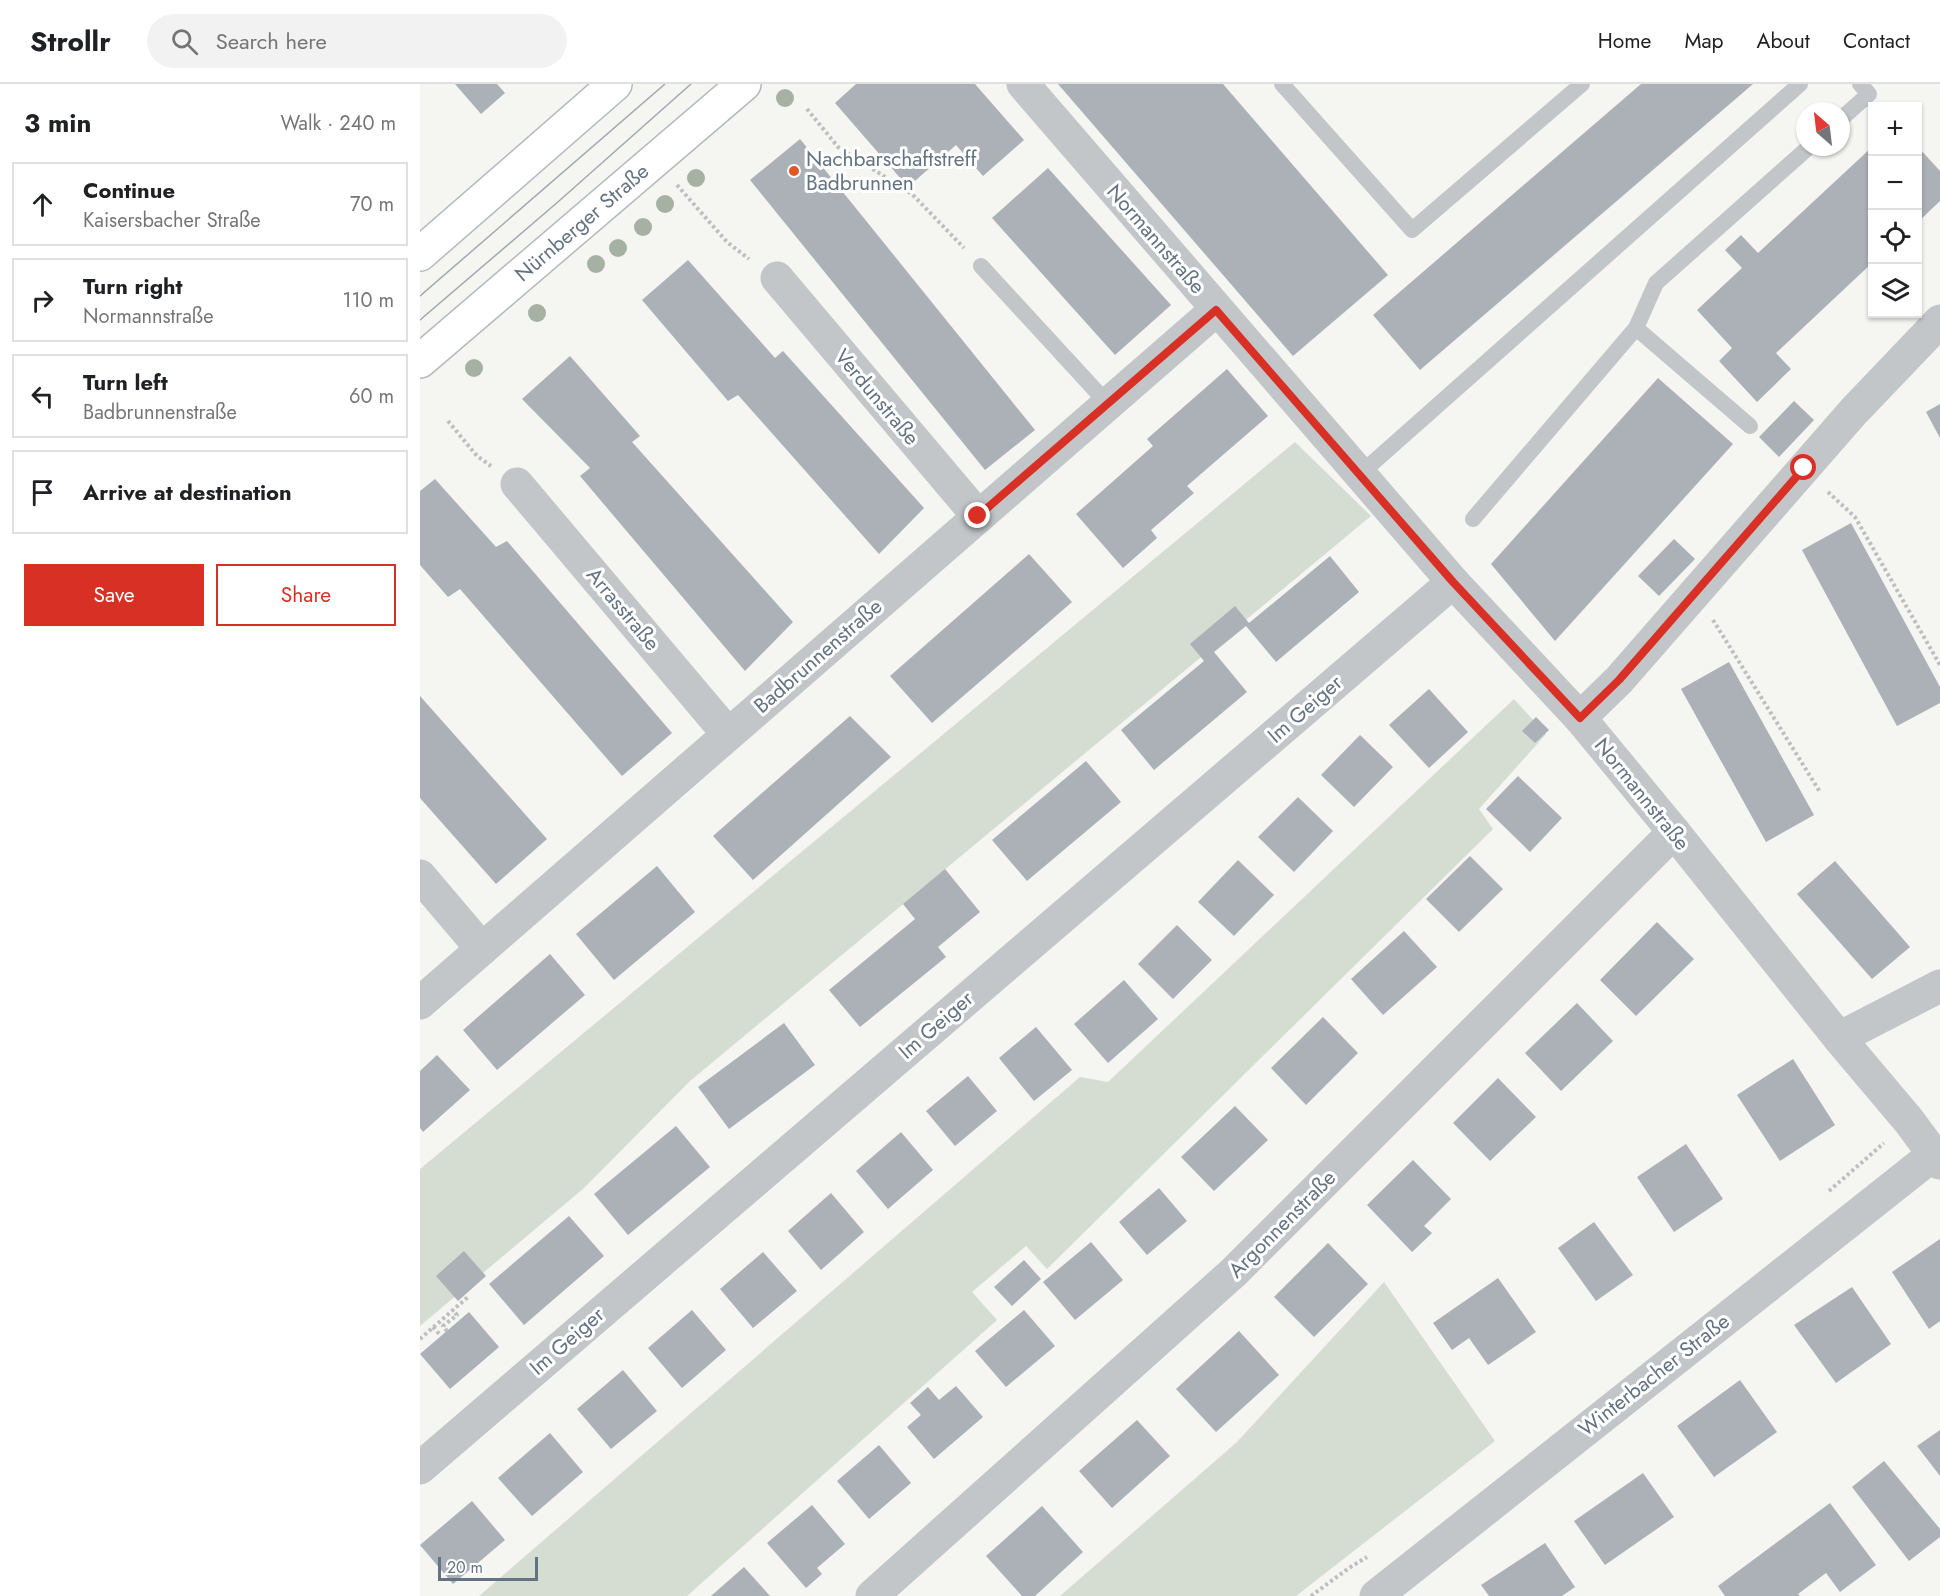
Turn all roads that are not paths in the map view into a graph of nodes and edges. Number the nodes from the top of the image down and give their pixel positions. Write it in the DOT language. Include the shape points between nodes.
graph roads {
  1 [pos="615,84"];
  2 [pos="744,84"];
  3 [pos="1023,84"];
  4 [pos="1282,84"];
  5 [pos="1582,84"];
  6 [pos="1800,84"];
  7 [pos="1860,84"];
  8 [pos="1850,111"];
  9 [pos="1799,156"];
  10 [pos="420,254"];
  11 [pos="981,266"];
  12 [pos="777,278"];
  13 [pos="1216,310"];
  14 [pos="1940,321"];
  15 [pos="1636,328"];
  16 [pos="420,362"];
  17 [pos="1108,404"];
  18 [pos="1750,426"];
  19 [pos="1359,475"];
  20 [pos="517,484"];
  21 [pos="978,516"];
  22 [pos="1473,519"];
  23 [pos="1453,582"];
  24 [pos="1580,718"];
  25 [pos="728,734"];
  26 [pos="1674,832"];
  27 [pos="420,876"];
  28 [pos="482,950"];
  29 [pos="1940,986"];
  30 [pos="420,1003"];
  31 [pos="1839,1038"];
  32 [pos="1936,1159"];
  33 [pos="420,1468"];
  34 [pos="872,1596"];
  35 [pos="1376,1596"];
  1 -- 10 [label="main road"];
  2 -- 16 [label="main road, Nürnberger Straße"];
  3 -- 13 [label="street, Normannstraße"];
  4 -- 5 [label="lane" via="1412,230"];
  6 -- 19 [label="lane"];
  7 -- 8 [label="lane" via="1869,94"];
  9 -- 15 [label="lane" via="1656,283"];
  11 -- 17 [label="lane"];
  12 -- 21 [label="street, Verdunstraße"];
  13 -- 17 [label="street, Badbrunnenstraße"];
  13 -- 19 [label="street, Normannstraße"];
  14 -- 24 [label="street" via="1854,411 1619,680"];
  15 -- 18 [label="lane"];
  15 -- 22 [label="lane"];
  17 -- 21 [label="street, Badbrunnenstraße"];
  19 -- 23 [label="street, Normannstraße"];
  20 -- 25 [label="street, Arrasstraße"];
  21 -- 25 [label="street, Badbrunnenstraße"];
  23 -- 24 [label="street, Normannstraße"];
  23 -- 33 [label="street, Im Geiger"];
  24 -- 26 [label="street, Normannstraße"];
  25 -- 28 [label="street, Badbrunnenstraße"];
  26 -- 31 [label="street, Normannstraße"];
  26 -- 34 [label="street, Argonnenstraße" via="1234,1272"];
  27 -- 28 [label="street"];
  28 -- 30 [label="street, Badbrunnenstraße"];
  29 -- 31 [label="street"];
  31 -- 32 [label="street, Normannstraße"];
  32 -- 35 [label="street, Winterbacher Straße"];
}
